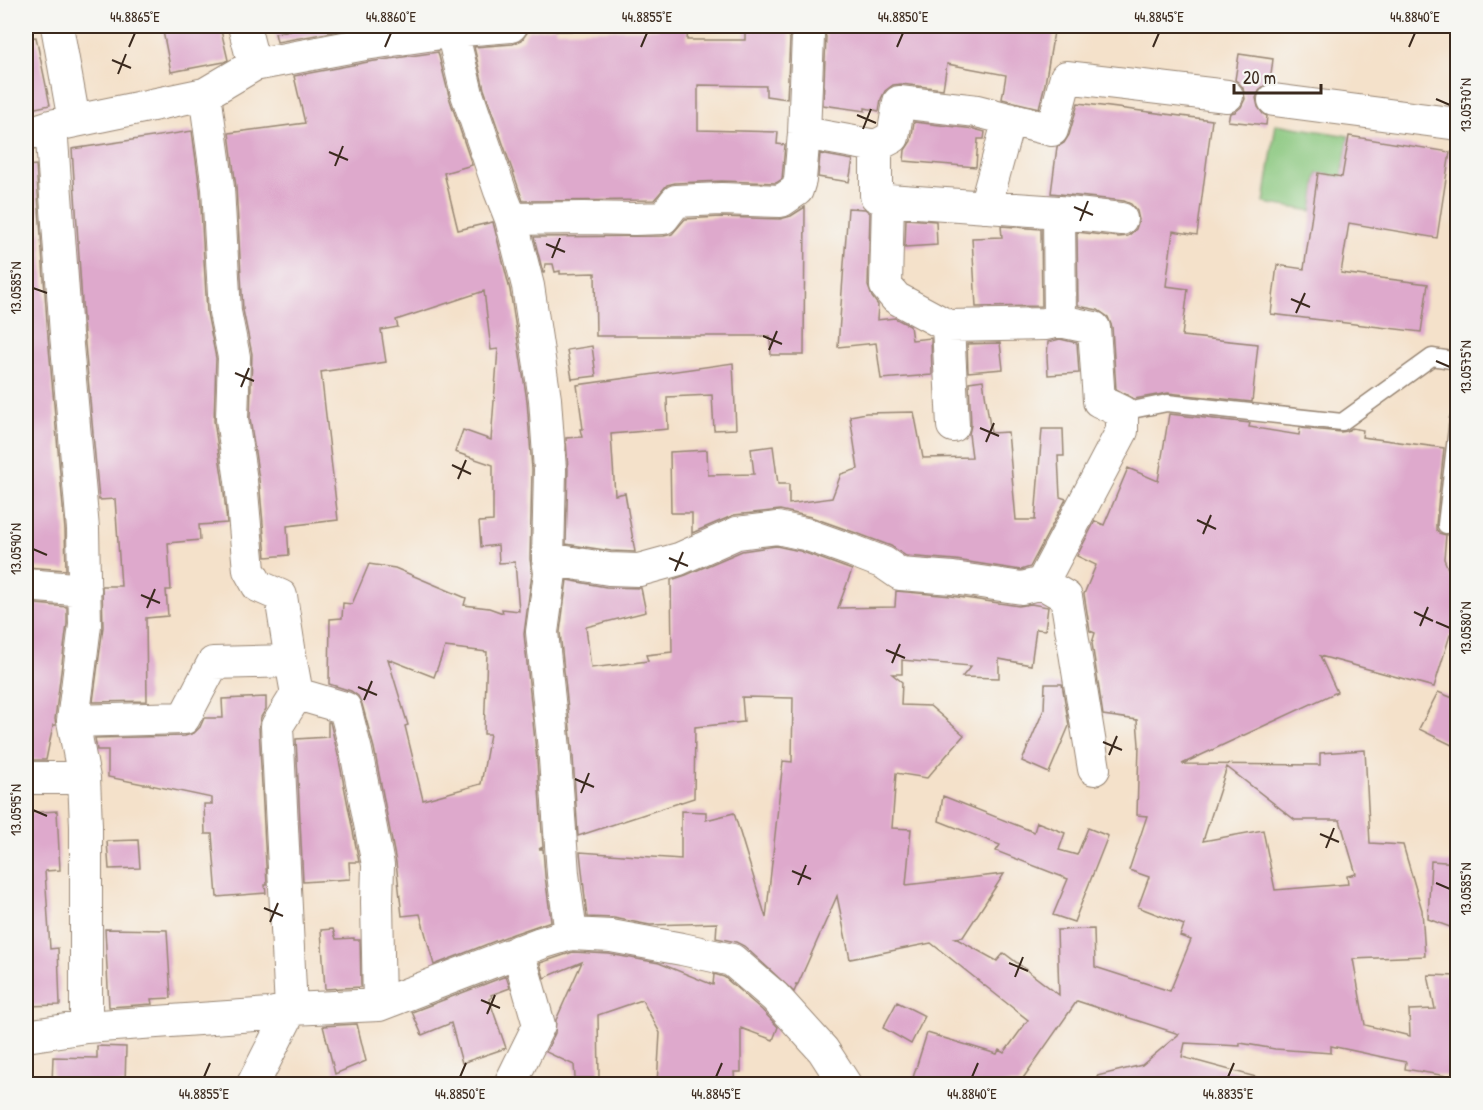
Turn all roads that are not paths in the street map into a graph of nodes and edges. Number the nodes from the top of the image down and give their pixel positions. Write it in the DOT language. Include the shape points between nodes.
graph roads {
  1 [pos="57,26"];
  2 [pos="244,26"];
  3 [pos="510,26"];
  4 [pos="804,26"];
  5 [pos="459,29"];
  6 [pos="364,35"];
  7 [pos="254,65"];
  8 [pos="205,94"];
  9 [pos="1227,96"];
  10 [pos="1274,100"];
  11 [pos="1009,119"];
  12 [pos="1458,124"];
  13 [pos="50,127"];
  14 [pos="804,134"];
  15 [pos="876,146"];
  16 [pos="888,200"];
  17 [pos="985,207"];
  18 [pos="1059,212"];
  19 [pos="511,219"];
  20 [pos="1121,219"];
  21 [pos="1060,321"];
  22 [pos="948,326"];
  23 [pos="1458,361"];
  24 [pos="1122,412"];
  25 [pos="1458,419"];
  26 [pos="953,426"];
  27 [pos="1446,525"];
  28 [pos="548,559"];
  29 [pos="1042,583"];
  30 [pos="26,585"];
  31 [pos="85,591"];
  32 [pos="291,661"];
  33 [pos="297,694"];
  34 [pos="74,721"];
  35 [pos="1094,769"];
  36 [pos="26,778"];
  37 [pos="84,778"];
  38 [pos="571,934"];
  39 [pos="518,951"];
  40 [pos="379,1005"];
  41 [pos="291,1009"];
  42 [pos="86,1027"];
  43 [pos="26,1036"];
  44 [pos="253,1084"];
  45 [pos="510,1084"];
  46 [pos="845,1084"];
  1 -- 13 [label="street"];
  2 -- 7 [label="street"];
  3 -- 5 [label="street"];
  4 -- 14 [label="street" via="808,36"];
  5 -- 6 [label="street"];
  5 -- 19 [label="street" via="467,94"];
  6 -- 7 [label="street"];
  7 -- 8 [label="street"];
  8 -- 13 [label="street"];
  8 -- 32 [label="street" via="218,188 225,312 234,357 232,419 249,570 258,586 281,596"];
  9 -- 11 [label="street" via="1066,76 1052,130"];
  10 -- 12 [label="street"];
  11 -- 15 [label="street" via="978,111 899,102 893,137"];
  11 -- 17 [label="street"];
  13 -- 31 [label="street"];
  14 -- 15 [label="street"];
  14 -- 19 [label="street" via="797,190 781,201 676,201 663,218"];
  15 -- 16 [label="street" via="876,196"];
  16 -- 17 [label="street"];
  16 -- 22 [label="street" via="886,286 896,298"];
  17 -- 18 [label="street"];
  18 -- 20 [label="street"];
  18 -- 21 [label="street"];
  19 -- 28 [label="street" via="528,286 545,399"];
  21 -- 22 [label="street"];
  21 -- 24 [label="street" via="1094,328 1099,401"];
  22 -- 26 [label="street"];
  23 -- 24 [label="lane" via="1432,357 1342,422 1167,403"];
  24 -- 29 [label="street" via="1122,431"];
  25 -- 27 [label="lane"];
  28 -- 29 [label="street" via="639,570 679,559 737,533 777,528 853,551 900,574 1022,588"];
  28 -- 38 [label="street" via="550,573 542,632"];
  29 -- 35 [label="street" via="1066,597"];
  30 -- 31 [label="street"];
  31 -- 34 [label="street"];
  32 -- 33 [label="street"];
  32 -- 34 [label="street" via="213,663 184,718"];
  33 -- 40 [label="street" via="345,708 378,865"];
  33 -- 41 [label="street" via="278,726"];
  34 -- 37 [label="street"];
  36 -- 37 [label="street"];
  37 -- 42 [label="street"];
  38 -- 39 [label="street"];
  38 -- 46 [label="street" via="611,936 732,960 775,997 807,1032"];
  39 -- 40 [label="street"];
  39 -- 45 [label="street" via="539,1025"];
  40 -- 41 [label="street"];
  41 -- 42 [label="street" via="270,1014"];
  41 -- 44 [label="street"];
  42 -- 43 [label="street"];
}
